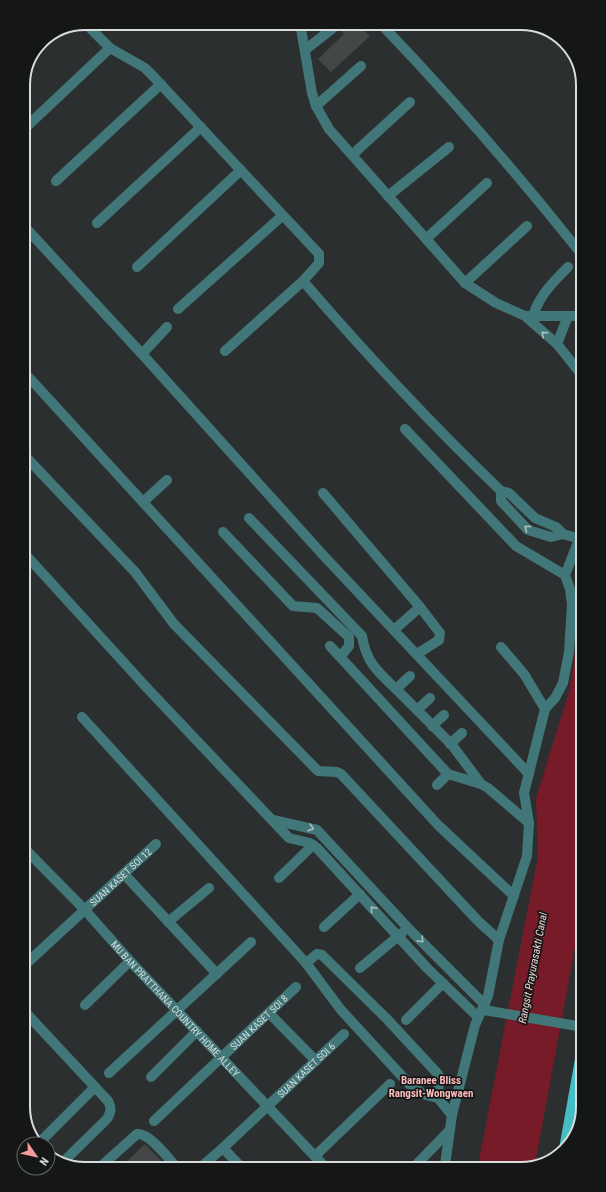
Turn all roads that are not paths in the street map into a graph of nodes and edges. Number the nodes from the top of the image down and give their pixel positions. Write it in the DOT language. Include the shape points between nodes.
graph roads {
  1 [pos="92,30"];
  2 [pos="301,30"];
  3 [pos="330,30"];
  4 [pos="387,30"];
  5 [pos="110,48"];
  6 [pos="305,50"];
  7 [pos="361,66"];
  8 [pos="161,84"];
  9 [pos="410,102"];
  10 [pos="316,106"];
  11 [pos="30,123"];
  12 [pos="201,127"];
  13 [pos="449,147"];
  14 [pos="352,155"];
  15 [pos="242,170"];
  16 [pos="56,181"];
  17 [pos="487,182"];
  18 [pos="388,196"];
  19 [pos="282,216"];
  20 [pos="97,224"];
  21 [pos="527,226"];
  22 [pos="30,233"];
  23 [pos="426,239"];
  24 [pos="576,247"];
  25 [pos="137,267"];
  26 [pos="568,267"];
  27 [pos="303,281"];
  28 [pos="465,283"];
  29 [pos="178,309"];
  30 [pos="529,316"];
  31 [pos="568,316"];
  32 [pos="576,316"];
  33 [pos="167,328"];
  34 [pos="556,344"];
  35 [pos="226,351"];
  36 [pos="142,354"];
  37 [pos="576,368"];
  38 [pos="30,378"];
  39 [pos="405,429"];
  40 [pos="30,461"];
  41 [pos="167,480"];
  42 [pos="323,493"];
  43 [pos="143,502"];
  44 [pos="249,518"];
  45 [pos="223,532"];
  46 [pos="576,538"];
  47 [pos="576,549"];
  48 [pos="30,559"];
  49 [pos="565,575"];
  50 [pos="420,607"];
  51 [pos="394,630"];
  52 [pos="330,646"];
  53 [pos="502,647"];
  54 [pos="417,654"];
  55 [pos="341,656"];
  56 [pos="410,676"];
  57 [pos="396,689"];
  58 [pos="430,698"];
  59 [pos="545,709"];
  60 [pos="417,710"];
  61 [pos="444,715"];
  62 [pos="82,717"];
  63 [pos="432,726"];
  64 [pos="462,733"];
  65 [pos="450,744"];
  66 [pos="448,774"];
  67 [pos="529,774"];
  68 [pos="481,784"];
  69 [pos="436,785"];
  70 [pos="272,820"];
  71 [pos="529,823"];
  72 [pos="156,844"];
  73 [pos="313,845"];
  74 [pos="30,854"];
  75 [pos="124,874"];
  76 [pos="279,878"];
  77 [pos="209,888"];
  78 [pos="360,894"];
  79 [pos="514,896"];
  80 [pos="85,910"];
  81 [pos="168,922"];
  82 [pos="324,927"];
  83 [pos="408,928"];
  84 [pos="398,937"];
  85 [pos="499,940"];
  86 [pos="251,942"];
  87 [pos="30,960"];
  88 [pos="130,962"];
  89 [pos="306,963"];
  90 [pos="360,968"];
  91 [pos="217,974"];
  92 [pos="442,982"];
  93 [pos="296,987"];
  94 [pos="85,1005"];
  95 [pos="176,1010"];
  96 [pos="482,1011"];
  97 [pos="269,1013"];
  98 [pos="30,1017"];
  99 [pos="406,1020"];
  100 [pos="576,1026"];
  101 [pos="196,1031"];
  102 [pos="344,1034"];
  103 [pos="221,1058"];
  104 [pos="316,1061"];
  105 [pos="109,1072"];
  106 [pos="151,1077"];
  107 [pos="576,1081"];
  108 [pos="390,1084"];
  109 [pos="95,1088"];
  110 [pos="438,1098"];
  111 [pos="268,1106"];
  112 [pos="452,1115"];
  113 [pos="154,1121"];
  114 [pos="448,1132"];
  115 [pos="46,1136"];
  116 [pos="566,1139"];
  117 [pos="223,1148"];
  118 [pos="315,1156"];
  119 [pos="66,1159"];
  120 [pos="106,1162"];
  121 [pos="171,1162"];
  122 [pos="207,1162"];
  123 [pos="236,1162"];
  124 [pos="321,1162"];
  125 [pos="419,1162"];
  126 [pos="445,1162"];
  1 -- 5 [label="street"];
  2 -- 6 [label="street"];
  3 -- 6 [label="street"];
  4 -- 24 [label="street" via="442,88 526,184"];
  5 -- 8 [label="street" via="144,68"];
  5 -- 11 [label="street"];
  6 -- 10 [label="street"];
  7 -- 10 [label="street"];
  8 -- 12 [label="street"];
  8 -- 16 [label="street"];
  9 -- 14 [label="street"];
  10 -- 14 [label="street" via="329,129"];
  12 -- 15 [label="street"];
  12 -- 20 [label="street"];
  13 -- 18 [label="street"];
  14 -- 18 [label="street"];
  15 -- 19 [label="street"];
  15 -- 25 [label="street"];
  17 -- 23 [label="street"];
  18 -- 23 [label="street"];
  19 -- 27 [label="street" via="319,254 319,263"];
  19 -- 29 [label="street"];
  21 -- 28 [label="street"];
  22 -- 36 [label="street"];
  23 -- 28 [label="street"];
  26 -- 30 [label="street" via="543,294"];
  27 -- 35 [label="street"];
  27 -- 46 [label="street" via="363,351 445,438 501,491 502,501 528,530 552,537 563,534"];
  28 -- 30 [label="street" via="496,303"];
  30 -- 31 [label="street"];
  34 -- 30 [label="street, one-way"];
  31 -- 32 [label="street"];
  31 -- 34 [label="street"];
  33 -- 36 [label="street"];
  34 -- 37 [label="street"];
  36 -- 51 [label="street" via="248,474"];
  38 -- 43 [label="street"];
  39 -- 49 [label="street" via="516,546"];
  40 -- 85 [label="street" via="135,572 174,624 318,771 341,774 478,921"];
  41 -- 43 [label="street"];
  42 -- 50 [label="street"];
  43 -- 79 [label="street" via="438,825"];
  44 -- 57 [label="street" via="362,636 364,652 376,670"];
  45 -- 55 [label="street" via="293,606 317,608 349,637 349,646"];
  47 -- 49 [label="street"];
  48 -- 70 [label="street"];
  49 -- 59 [label="street" via="572,604 569,652 563,683"];
  50 -- 51 [label="street"];
  50 -- 54 [label="street" via="441,637"];
  51 -- 54 [label="street"];
  52 -- 55 [label="street"];
  53 -- 59 [label="street" via="524,674"];
  54 -- 67 [label="street"];
  55 -- 66 [label="street"];
  56 -- 57 [label="street"];
  57 -- 60 [label="street"];
  58 -- 60 [label="street"];
  59 -- 67 [label="street"];
  60 -- 63 [label="street"];
  61 -- 63 [label="street"];
  62 -- 89 [label="street"];
  63 -- 65 [label="street"];
  64 -- 65 [label="street"];
  65 -- 68 [label="street"];
  66 -- 68 [label="street"];
  66 -- 69 [label="street"];
  67 -- 71 [label="street" via="524,793"];
  68 -- 71 [label="street"];
  70 -- 73 [label="street" via="290,838"];
  70 -- 83 [label="street, one-way" via="317,830"];
  71 -- 79 [label="street" via="527,856"];
  72 -- 75 [label="street, SUAN KASET SOI 12"];
  73 -- 76 [label="street"];
  73 -- 78 [label="street"];
  74 -- 80 [label="street, MU BAN PRATTHANA COUNTRY HOME ALLEY"];
  75 -- 80 [label="street, SUAN KASET SOI 12"];
  75 -- 81 [label="street"];
  77 -- 81 [label="street"];
  78 -- 82 [label="street"];
  84 -- 78 [label="street, one-way"];
  79 -- 85 [label="street"];
  80 -- 87 [label="street, SUAN KASET SOI 12"];
  80 -- 88 [label="street, MU BAN PRATTHANA COUNTRY HOME ALLEY"];
  81 -- 91 [label="street"];
  83 -- 84 [label="street"];
  83 -- 96 [label="street, one-way"];
  84 -- 90 [label="street"];
  84 -- 92 [label="street"];
  85 -- 96 [label="street"];
  86 -- 91 [label="street"];
  88 -- 94 [label="street"];
  88 -- 95 [label="street, MU BAN PRATTHANA COUNTRY HOME ALLEY"];
  89 -- 110 [label="street" via="341,1010 411,1086 417,1091"];
  89 -- 110 [label="street" via="317,954 322,955 387,1019 439,1076"];
  91 -- 95 [label="street"];
  92 -- 96 [label="street"];
  92 -- 99 [label="street"];
  93 -- 97 [label="street, SUAN KASET SOI 8"];
  95 -- 101 [label="street, MU BAN PRATTHANA COUNTRY HOME ALLEY"];
  95 -- 105 [label="street"];
  96 -- 100 [label="street"];
  96 -- 112 [label="street"];
  97 -- 103 [label="street, SUAN KASET SOI 8"];
  97 -- 104 [label="street"];
  98 -- 109 [label="street"];
  101 -- 103 [label="street, MU BAN PRATTHANA COUNTRY HOME ALLEY"];
  101 -- 106 [label="street"];
  102 -- 104 [label="street, SUAN KASET SOI 6"];
  103 -- 111 [label="street, MU BAN PRATTHANA COUNTRY HOME ALLEY"];
  103 -- 113 [label="street, SUAN KASET SOI 8"];
  104 -- 111 [label="street, SUAN KASET SOI 6"];
  107 -- 116 [label="main road"];
  108 -- 118 [label="street"];
  109 -- 115 [label="street"];
  109 -- 119 [label="street" via="108,1101 111,1113"];
  110 -- 112 [label="street"];
  111 -- 117 [label="street, SUAN KASET SOI 6"];
  111 -- 118 [label="street, MU BAN PRATTHANA COUNTRY HOME ALLEY"];
  112 -- 114 [label="street"];
  114 -- 125 [label="street"];
  114 -- 126 [label="street"];
  117 -- 122 [label="street, SUAN KASET SOI 6"];
  117 -- 123 [label="street"];
  118 -- 124 [label="street, MU BAN PRATTHANA COUNTRY HOME ALLEY"];
  120 -- 121 [label="street" via="141,1133"];
}
